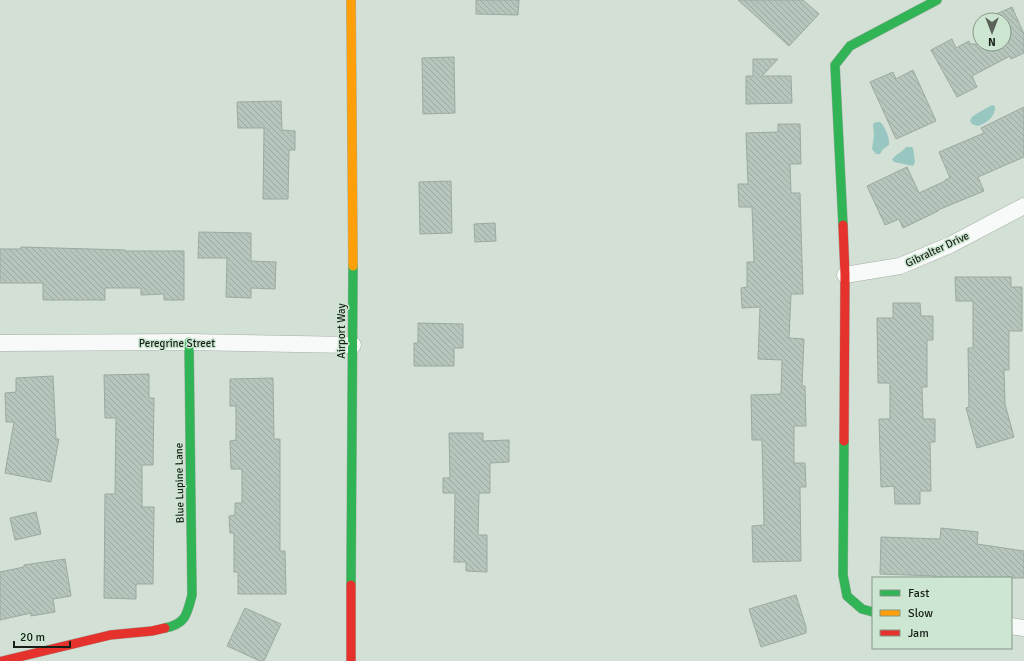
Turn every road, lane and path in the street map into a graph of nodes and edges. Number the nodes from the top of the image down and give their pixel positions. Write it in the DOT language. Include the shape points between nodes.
graph roads {
  1 [pos="351,0"];
  2 [pos="937,0"];
  3 [pos="1024,206"];
  4 [pos="845,275"];
  5 [pos="189,342"];
  6 [pos="0,343"];
  7 [pos="353,345"];
  8 [pos="872,612"];
  9 [pos="1012,626"];
  10 [pos="1024,628"];
  11 [pos="2,661"];
  12 [pos="351,661"];
  1 -- 7 [label="street, Airport Way"];
  2 -- 4 [label="street" via="850,46 835,64"];
  3 -- 4 [label="street, Gibralter Drive" via="950,245 900,266"];
  4 -- 8 [label="street" via="843,575 846,596 862,609"];
  5 -- 6 [label="street, Peregrine Street"];
  5 -- 7 [label="street, Peregrine Street"];
  5 -- 11 [label="street, Blue Lupine Lane" via="192,595 183,621 171,627 110,635"];
  7 -- 12 [label="street, Airport Way"];
  9 -- 10 [label="street"];
}
